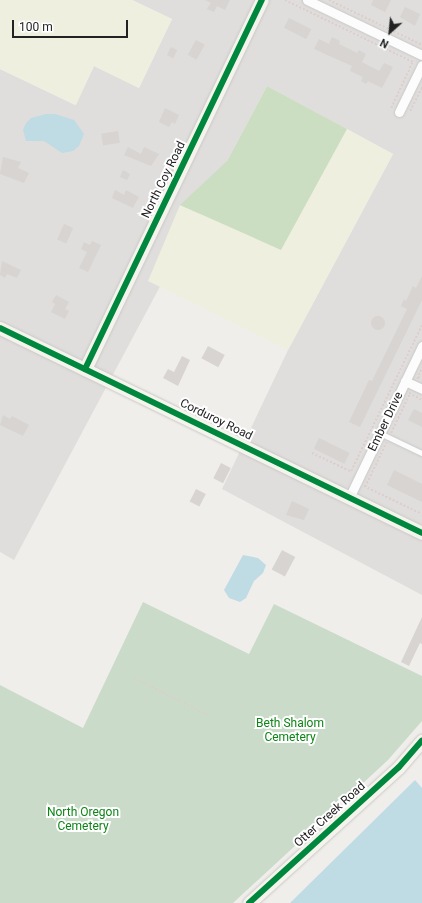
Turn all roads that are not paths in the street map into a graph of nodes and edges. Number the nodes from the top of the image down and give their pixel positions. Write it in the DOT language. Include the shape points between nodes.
graph roads {
  1 [pos="262,0"];
  2 [pos="307,0"];
  3 [pos="421,48"];
  4 [pos="418,63"];
  5 [pos="395,110"];
  6 [pos="0,328"];
  7 [pos="422,346"];
  8 [pos="85,369"];
  9 [pos="405,381"];
  10 [pos="422,389"];
  11 [pos="380,433"];
  12 [pos="422,453"];
  13 [pos="349,498"];
  14 [pos="422,533"];
  15 [pos="422,741"];
  16 [pos="249,903"];
  1 -- 8 [label="street, North Coy Road"];
  2 -- 3 [label="street"];
  4 -- 5 [label="street"];
  6 -- 8 [label="street, Corduroy Road"];
  7 -- 9 [label="street, Ember Drive"];
  8 -- 13 [label="street, Corduroy Road"];
  9 -- 10 [label="street"];
  9 -- 11 [label="street, Ember Drive"];
  11 -- 12 [label="lane"];
  11 -- 13 [label="street, Ember Drive" via="356,477"];
  13 -- 14 [label="street, Corduroy Road"];
  15 -- 16 [label="street, Otter Creek Road" via="399,767"];
}
